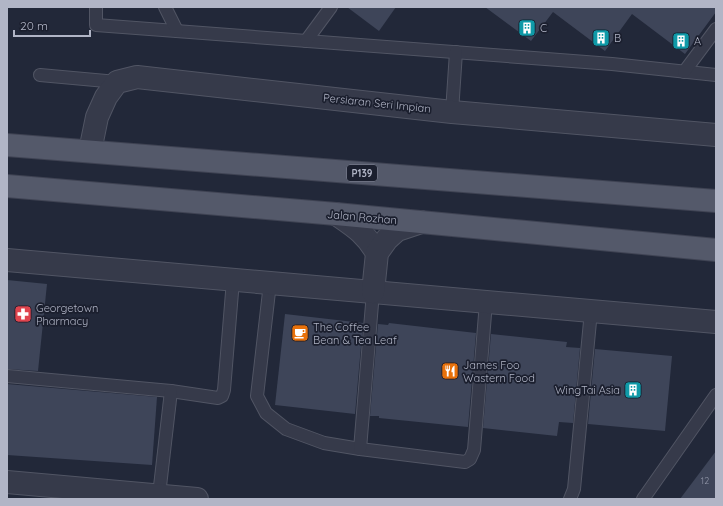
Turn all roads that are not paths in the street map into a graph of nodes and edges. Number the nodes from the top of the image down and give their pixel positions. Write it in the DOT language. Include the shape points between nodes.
graph roads {
  1 [pos="96,7"];
  2 [pos="165,7"];
  3 [pos="331,7"];
  4 [pos="716,29"];
  5 [pos="177,31"];
  6 [pos="306,41"];
  7 [pos="456,52"];
  8 [pos="684,72"];
  9 [pos="40,75"];
  10 [pos="716,75"];
  11 [pos="117,82"];
  12 [pos="452,112"];
  13 [pos="716,135"];
  14 [pos="7,145"];
  15 [pos="90,151"];
  16 [pos="7,186"];
  17 [pos="716,201"];
  18 [pos="336,214"];
  19 [pos="421,222"];
  20 [pos="716,250"];
  21 [pos="377,253"];
  22 [pos="7,260"];
  23 [pos="233,280"];
  24 [pos="270,283"];
  25 [pos="373,292"];
  26 [pos="486,302"];
  27 [pos="590,311"];
  28 [pos="716,322"];
  29 [pos="7,376"];
  30 [pos="171,391"];
  31 [pos="716,395"];
  32 [pos="360,449"];
  33 [pos="7,482"];
  34 [pos="92,494"];
  35 [pos="159,496"];
  36 [pos="197,499"];
  37 [pos="570,499"];
  38 [pos="644,499"];
  1 -- 5 [label="lane" via="96,25"];
  2 -- 5 [label="lane"];
  3 -- 6 [label="lane"];
  4 -- 8 [label="lane"];
  5 -- 6 [label="lane"];
  6 -- 7 [label="lane"];
  7 -- 8 [label="lane"];
  7 -- 12 [label="lane"];
  8 -- 10 [label="lane"];
  9 -- 11 [label="lane, Persiaran Seri Impian"];
  11 -- 12 [label="street, Persiaran Seri Impian" via="137,77"];
  11 -- 15 [label="street" via="96,116"];
  12 -- 13 [label="street, Persiaran Seri Impian"];
  14 -- 15 [label="main road, P139"];
  15 -- 17 [label="main road, P139"];
  16 -- 18 [label="main road, Jalan Rozhan"];
  18 -- 19 [label="main road, Jalan Rozhan"];
  18 -- 21 [label="street" via="357,228 370,241"];
  19 -- 20 [label="main road, Jalan Rozhan"];
  19 -- 21 [label="street" via="397,230"];
  21 -- 25 [label="street"];
  22 -- 23 [label="street"];
  23 -- 24 [label="street"];
  23 -- 30 [label="lane" via="222,396 218,398"];
  24 -- 25 [label="street"];
  24 -- 32 [label="lane" via="257,396 266,413 286,429 324,443"];
  25 -- 26 [label="street"];
  25 -- 32 [label="lane"];
  26 -- 27 [label="street"];
  26 -- 32 [label="lane" via="474,450 470,459 465,462"];
  27 -- 28 [label="street"];
  27 -- 37 [label="lane" via="574,489"];
  29 -- 30 [label="lane"];
  30 -- 35 [label="lane"];
  31 -- 38 [label="lane"];
  33 -- 34 [label="street"];
  34 -- 35 [label="street"];
  35 -- 36 [label="street"];
}
